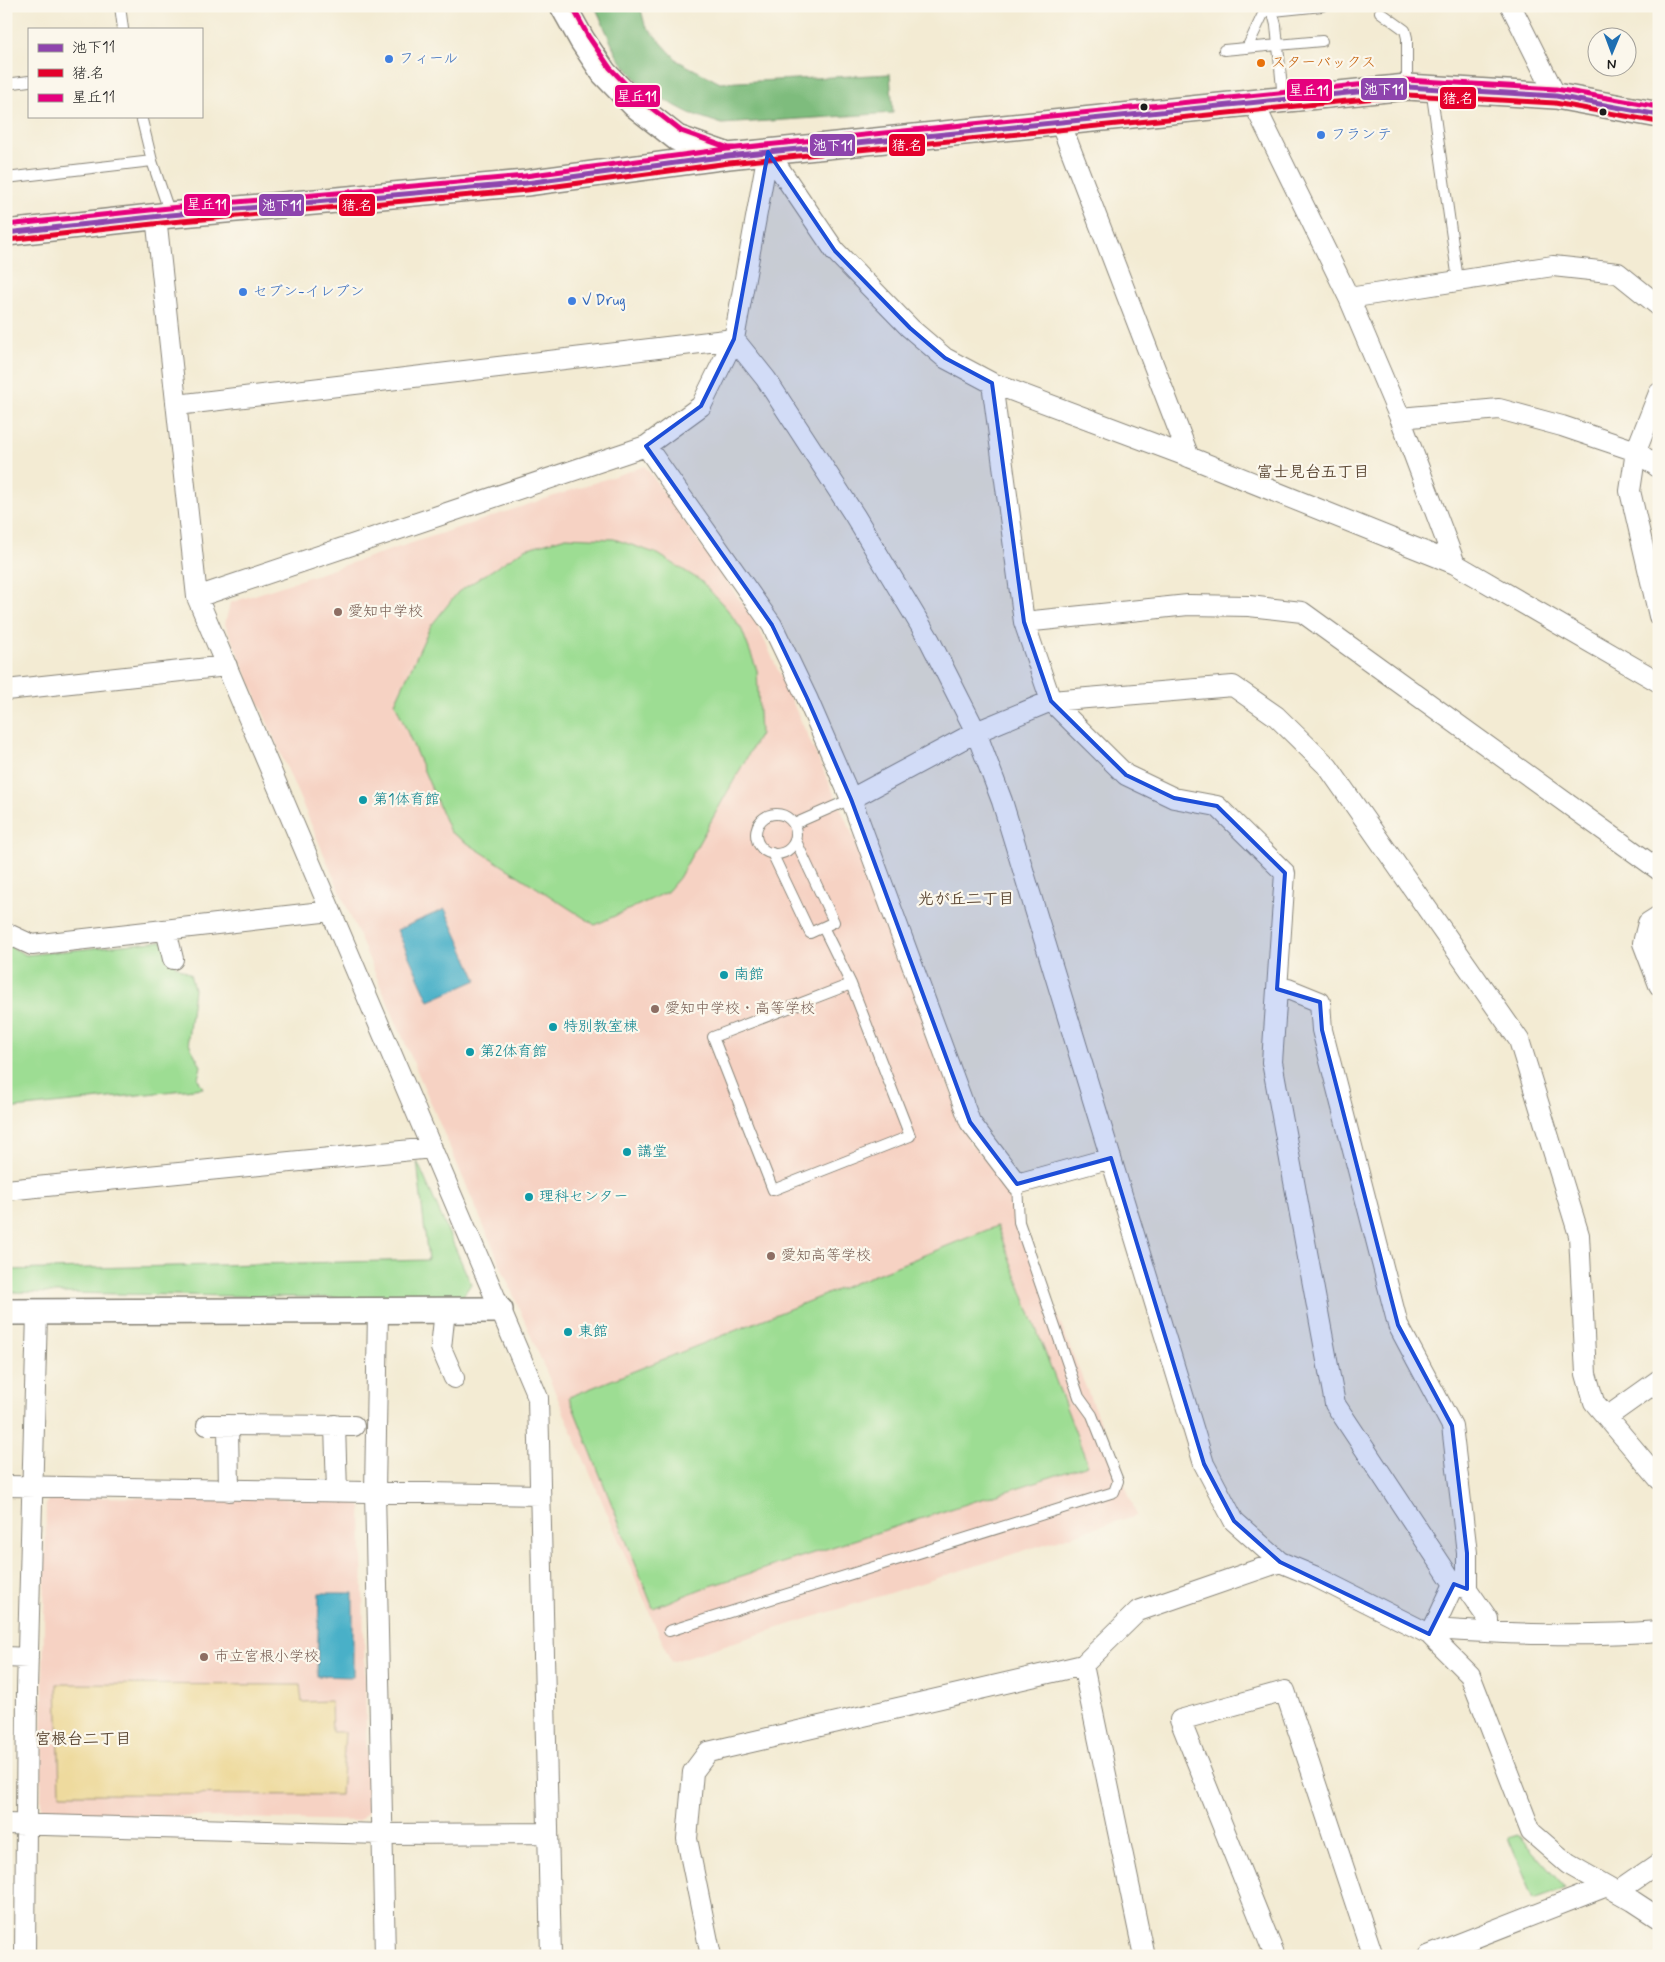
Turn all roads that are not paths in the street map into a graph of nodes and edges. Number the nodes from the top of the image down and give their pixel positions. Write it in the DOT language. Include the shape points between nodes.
graph roads {
  1 [pos="120,6"];
  2 [pos="563,6"];
  3 [pos="1322,6"];
  4 [pos="1511,6"];
  5 [pos="1271,9"];
  6 [pos="1380,12"];
  7 [pos="124,28"];
  8 [pos="1322,41"];
  9 [pos="1278,45"];
  10 [pos="1247,48"];
  11 [pos="1224,50"];
  12 [pos="28,81"];
  13 [pos="6,84"];
  14 [pos="1406,87"];
  15 [pos="1431,88"];
  16 [pos="1556,96"];
  17 [pos="1282,99"];
  18 [pos="1253,102"];
  19 [pos="1659,115"];
  20 [pos="141,118"];
  21 [pos="1060,122"];
  22 [pos="768,152"];
  23 [pos="728,156"];
  24 [pos="152,161"];
  25 [pos="6,178"];
  26 [pos="163,216"];
  27 [pos="6,233"];
  28 [pos="1458,280"];
  29 [pos="1349,298"];
  30 [pos="1659,306"];
  31 [pos="734,339"];
  32 [pos="992,383"];
  33 [pos="1659,393"];
  34 [pos="177,405"];
  35 [pos="1400,418"];
  36 [pos="646,446"];
  37 [pos="1636,451"];
  38 [pos="1189,457"];
  39 [pos="1659,468"];
  40 [pos="1455,564"];
  41 [pos="197,597"];
  42 [pos="1659,616"];
  43 [pos="1024,622"];
  44 [pos="227,666"];
  45 [pos="1659,682"];
  46 [pos="6,690"];
  47 [pos="1051,701"];
  48 [pos="976,732"];
  49 [pos="851,799"];
  50 [pos="794,824"];
  51 [pos="795,840"];
  52 [pos="772,853"];
  53 [pos="1659,870"];
  54 [pos="331,911"];
  55 [pos="1659,916"];
  56 [pos="823,928"];
  57 [pos="166,930"];
  58 [pos="8,937"];
  59 [pos="172,959"];
  60 [pos="851,984"];
  61 [pos="1659,985"];
  62 [pos="1277,989"];
  63 [pos="432,1148"];
  64 [pos="1111,1158"];
  65 [pos="1017,1184"];
  66 [pos="6,1190"];
  67 [pos="378,1310"];
  68 [pos="445,1310"];
  69 [pos="500,1310"];
  70 [pos="6,1312"];
  71 [pos="37,1313"];
  72 [pos="454,1378"];
  73 [pos="1659,1380"];
  74 [pos="1607,1417"];
  75 [pos="207,1425"];
  76 [pos="228,1425"];
  77 [pos="1659,1479"];
  78 [pos="6,1486"];
  79 [pos="32,1486"];
  80 [pos="229,1491"];
  81 [pos="337,1492"];
  82 [pos="375,1492"];
  83 [pos="540,1495"];
  84 [pos="1280,1562"];
  85 [pos="1460,1587"];
  86 [pos="670,1631"];
  87 [pos="1431,1631"];
  88 [pos="1659,1631"];
  89 [pos="1488,1632"];
  90 [pos="6,1657"];
  91 [pos="28,1658"];
  92 [pos="1083,1665"];
  93 [pos="6,1824"];
  94 [pos="27,1825"];
  95 [pos="548,1832"];
  96 [pos="382,1834"];
  97 [pos="1659,1862"];
  98 [pos="1612,1889"];
  99 [pos="1659,1918"];
  100 [pos="25,1956"];
  101 [pos="385,1956"];
  102 [pos="551,1956"];
  103 [pos="711,1956"];
  104 [pos="1144,1956"];
  105 [pos="1274,1956"];
  106 [pos="1373,1956"];
  107 [pos="1428,1956"];
  1 -- 7 [label="lane"];
  2 -- 23 [label="street" via="604,73 635,105 677,138"];
  3 -- 5 [label="lane"];
  4 -- 16 [label="street"];
  5 -- 9 [label="lane"];
  5 -- 10 [label="lane" via="1264,12"];
  6 -- 14 [label="lane" via="1405,30"];
  8 -- 9 [label="lane"];
  9 -- 10 [label="lane"];
  9 -- 17 [label="lane"];
  10 -- 11 [label="lane"];
  12 -- 13 [label="lane"];
  14 -- 15 [label="street"];
  14 -- 17 [label="street"];
  15 -- 16 [label="street"];
  15 -- 28 [label="lane"];
  16 -- 19 [label="street"];
  17 -- 18 [label="street"];
  18 -- 21 [label="street"];
  18 -- 29 [label="street"];
  20 -- 24 [label="lane"];
  21 -- 22 [label="street"];
  21 -- 38 [label="street"];
  22 -- 23 [label="street"];
  22 -- 31 [label="street"];
  22 -- 32 [label="street" via="835,251 896,314 945,358"];
  23 -- 26 [label="street" via="526,183"];
  24 -- 25 [label="lane"];
  24 -- 26 [label="lane"];
  26 -- 27 [label="street"];
  26 -- 34 [label="street"];
  28 -- 29 [label="street"];
  28 -- 30 [label="street" via="1553,266 1618,274"];
  29 -- 35 [label="street"];
  31 -- 34 [label="street"];
  31 -- 36 [label="street" via="701,406"];
  31 -- 48 [label="street" via="766,379 855,516 930,641"];
  32 -- 38 [label="street"];
  32 -- 43 [label="street"];
  33 -- 37 [label="street"];
  34 -- 41 [label="street"];
  35 -- 37 [label="street" via="1499,409"];
  35 -- 40 [label="street"];
  36 -- 41 [label="street"];
  36 -- 49 [label="street" via="772,625"];
  37 -- 39 [label="street"];
  37 -- 42 [label="street" via="1630,490"];
  38 -- 40 [label="street"];
  40 -- 45 [label="street"];
  41 -- 44 [label="street"];
  43 -- 47 [label="street"];
  43 -- 53 [label="street" via="1188,605 1248,606 1302,612"];
  44 -- 46 [label="street"];
  44 -- 54 [label="street"];
  47 -- 48 [label="street"];
  47 -- 62 [label="street" via="1126,776 1174,798 1217,806 1285,872"];
  47 -- 74 [label="street" via="1233,686 1276,716 1328,767 1519,1040 1579,1235 1586,1374 1594,1402"];
  48 -- 49 [label="street"];
  48 -- 64 [label="street" via="1002,801"];
  49 -- 50 [label="lane"];
  49 -- 65 [label="street" via="970,1122"];
  50 -- 51 [label="lane"];
  50 -- 52 [label="lane" via="781,815 773,814 759,824 756,832 760,846"];
  51 -- 52 [label="lane" via="786,851"];
  51 -- 56 [label="lane" via="834,922"];
  52 -- 56 [label="lane" via="810,933"];
  54 -- 57 [label="street"];
  54 -- 63 [label="street"];
  55 -- 61 [label="street" via="1648,923 1643,943"];
  56 -- 60 [label="lane"];
  57 -- 58 [label="street" via="32,945"];
  57 -- 59 [label="street"];
  60 -- 60 [label="lane" via="910,1136 773,1190 713,1037"];
  62 -- 85 [label="street" via="1272,1062 1335,1404"];
  62 -- 85 [label="street" via="1288,989 1320,1002 1322,1030 1398,1325 1452,1426 1467,1553"];
  63 -- 66 [label="street"];
  63 -- 69 [label="street"];
  64 -- 65 [label="street"];
  64 -- 84 [label="street" via="1204,1464 1234,1522"];
  65 -- 86 [label="lane" via="1020,1222 1079,1397 1092,1416 1118,1481 1114,1492"];
  67 -- 68 [label="street"];
  67 -- 71 [label="street"];
  67 -- 82 [label="street"];
  68 -- 69 [label="street"];
  68 -- 72 [label="street" via="441,1348"];
  69 -- 83 [label="street" via="538,1398"];
  70 -- 71 [label="street"];
  71 -- 79 [label="street"];
  73 -- 74 [label="street"];
  74 -- 77 [label="street"];
  75 -- 76 [label="street"];
  76 -- 80 [label="street"];
  76 -- 81 [label="street" via="344,1426"];
  78 -- 79 [label="street"];
  79 -- 80 [label="street"];
  79 -- 91 [label="street"];
  80 -- 81 [label="street"];
  81 -- 82 [label="street"];
  82 -- 83 [label="street"];
  82 -- 96 [label="street"];
  83 -- 95 [label="street"];
  84 -- 87 [label="street"];
  84 -- 92 [label="street" via="1138,1611"];
  85 -- 87 [label="street"];
  85 -- 89 [label="street" via="1488,1619"];
  87 -- 89 [label="street"];
  87 -- 98 [label="street" via="1470,1675 1531,1832 1568,1864"];
  88 -- 89 [label="street" via="1538,1635"];
  90 -- 91 [label="street"];
  91 -- 94 [label="street"];
  92 -- 103 [label="street" via="708,1752 693,1772 687,1839"];
  92 -- 104 [label="street"];
  93 -- 94 [label="street"];
  94 -- 96 [label="street"];
  94 -- 100 [label="street"];
  95 -- 96 [label="street"];
  95 -- 102 [label="street"];
  96 -- 101 [label="street"];
  97 -- 98 [label="street"];
  98 -- 99 [label="street"];
  98 -- 107 [label="street"];
  105 -- 106 [label="street" via="1180,1720 1285,1691"];
}
